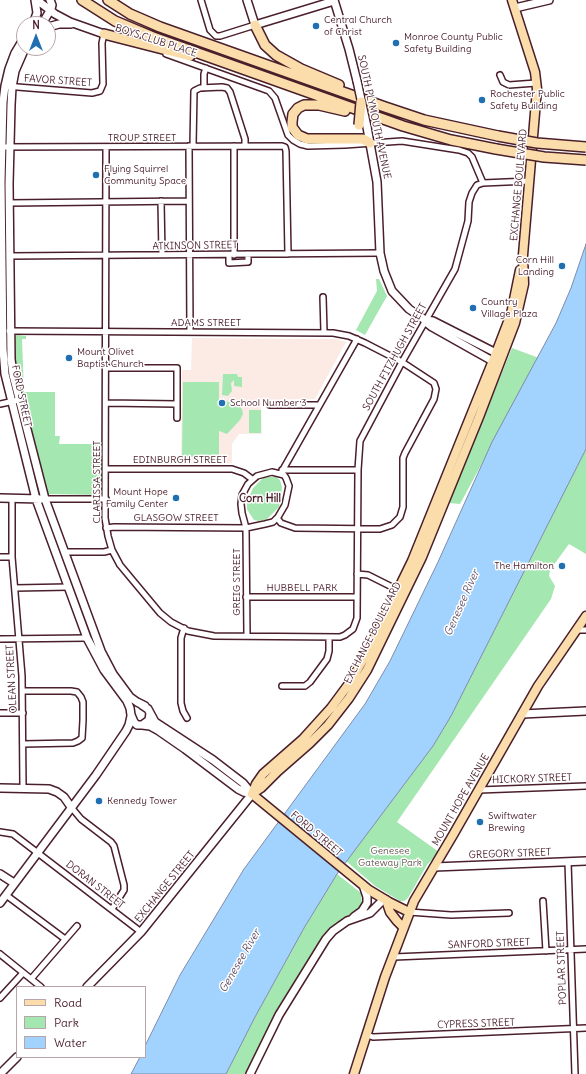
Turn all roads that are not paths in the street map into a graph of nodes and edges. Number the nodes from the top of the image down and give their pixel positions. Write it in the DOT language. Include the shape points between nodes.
graph roads {
  1 [pos="36,0"];
  2 [pos="50,0"];
  3 [pos="82,0"];
  4 [pos="108,0"];
  5 [pos="201,0"];
  6 [pos="247,0"];
  7 [pos="549,0"];
  8 [pos="334,1"];
  9 [pos="513,4"];
  10 [pos="50,11"];
  11 [pos="36,16"];
  12 [pos="47,16"];
  13 [pos="56,26"];
  14 [pos="78,26"];
  15 [pos="255,26"];
  16 [pos="104,34"];
  17 [pos="16,52"];
  18 [pos="22,56"];
  19 [pos="206,68"];
  20 [pos="500,75"];
  21 [pos="270,78"];
  22 [pos="536,83"];
  23 [pos="8,86"];
  24 [pos="204,88"];
  25 [pos="361,102"];
  26 [pos="395,124"];
  27 [pos="363,126"];
  28 [pos="456,127"];
  29 [pos="339,140"];
  30 [pos="370,143"];
  31 [pos="191,146"];
  32 [pos="234,146"];
  33 [pos="245,146"];
  34 [pos="4,147"];
  35 [pos="106,147"];
  36 [pos="586,147"];
  37 [pos="586,160"];
  38 [pos="529,181"];
  39 [pos="483,182"];
  40 [pos="189,201"];
  41 [pos="106,202"];
  42 [pos="161,202"];
  43 [pos="9,203"];
  44 [pos="380,253"];
  45 [pos="248,254"];
  46 [pos="288,254"];
  47 [pos="162,255"];
  48 [pos="190,255"];
  49 [pos="231,255"];
  50 [pos="10,256"];
  51 [pos="106,256"];
  52 [pos="323,296"];
  53 [pos="425,320"];
  54 [pos="3,331"];
  55 [pos="11,331"];
  56 [pos="106,331"];
  57 [pos="190,332"];
  58 [pos="324,332"];
  59 [pos="357,338"];
  60 [pos="498,359"];
  61 [pos="402,362"];
  62 [pos="106,368"];
  63 [pos="18,400"];
  64 [pos="11,402"];
  65 [pos="106,403"];
  66 [pos="0,404"];
  67 [pos="177,404"];
  68 [pos="270,405"];
  69 [pos="319,406"];
  70 [pos="177,418"];
  71 [pos="106,469"];
  72 [pos="358,470"];
  73 [pos="282,472"];
  74 [pos="252,479"];
  75 [pos="0,498"];
  76 [pos="12,498"];
  77 [pos="36,499"];
  78 [pos="45,499"];
  79 [pos="106,499"];
  80 [pos="277,518"];
  81 [pos="106,528"];
  82 [pos="246,528"];
  83 [pos="357,528"];
  84 [pos="112,550"];
  85 [pos="64,552"];
  86 [pos="0,557"];
  87 [pos="12,557"];
  88 [pos="357,574"];
  89 [pos="68,587"];
  90 [pos="15,588"];
  91 [pos="401,592"];
  92 [pos="246,597"];
  93 [pos="357,597"];
  94 [pos="586,616"];
  95 [pos="184,628"];
  96 [pos="576,630"];
  97 [pos="586,630"];
  98 [pos="247,636"];
  99 [pos="329,637"];
  100 [pos="87,638"];
  101 [pos="0,640"];
  102 [pos="19,640"];
  103 [pos="282,686"];
  104 [pos="23,691"];
  105 [pos="145,706"];
  106 [pos="586,711"];
  107 [pos="0,713"];
  108 [pos="23,713"];
  109 [pos="150,713"];
  110 [pos="522,714"];
  111 [pos="131,715"];
  112 [pos="187,718"];
  113 [pos="141,725"];
  114 [pos="23,744"];
  115 [pos="96,775"];
  116 [pos="586,786"];
  117 [pos="0,788"];
  118 [pos="23,788"];
  119 [pos="479,790"];
  120 [pos="252,794"];
  121 [pos="71,807"];
  122 [pos="0,832"];
  123 [pos="38,852"];
  124 [pos="586,861"];
  125 [pos="568,862"];
  126 [pos="434,868"];
  127 [pos="0,874"];
  128 [pos="14,883"];
  129 [pos="361,884"];
  130 [pos="6,895"];
  131 [pos="385,900"];
  132 [pos="543,901"];
  133 [pos="0,903"];
  134 [pos="112,909"];
  135 [pos="410,912"];
  136 [pos="509,913"];
  137 [pos="353,918"];
  138 [pos="77,926"];
  139 [pos="404,927"];
  140 [pos="141,932"];
  141 [pos="65,939"];
  142 [pos="586,949"];
  143 [pos="570,950"];
  144 [pos="546,951"];
  145 [pos="0,954"];
  146 [pos="394,957"];
  147 [pos="23,973"];
  148 [pos="31,979"];
  149 [pos="40,986"];
  150 [pos="88,986"];
  151 [pos="0,998"];
  152 [pos="574,1028"];
  153 [pos="586,1028"];
  154 [pos="367,1035"];
  155 [pos="16,1058"];
  156 [pos="0,1074"];
  157 [pos="250,1074"];
  158 [pos="354,1074"];
  159 [pos="575,1074"];
  1 -- 10 [label="main road, BOYS CLUB PLACE"];
  1 -- 11 [label="main road"];
  2 -- 10 [label="main road"];
  3 -- 21 [label="highway" via="130,28"];
  4 -- 28 [label="highway" via="137,17 175,33 396,111"];
  5 -- 15 [label="street" via="211,31 216,36"];
  6 -- 15 [label="main road"];
  7 -- 9 [label="main road"];
  8 -- 15 [label="main road"];
  8 -- 25 [label="main road, SOUTH PLYMOUTH AVENUE, bridge" via="348,45"];
  9 -- 22 [label="main road, EXCHANGE BOULEVARD" via="534,68"];
  10 -- 12 [label="main road"];
  10 -- 14 [label="main road, BOYS CLUB PLACE"];
  13 -- 14 [label="main road"];
  14 -- 16 [label="main road, BOYS CLUB PLACE"];
  15 -- 28 [label="highway" via="268,49 294,66"];
  16 -- 19 [label="street, BOYS CLUB PLACE"];
  16 -- 21 [label="highway"];
  16 -- 23 [label="street, FAVOR STREET" via="103,84 100,91"];
  17 -- 23 [label="main road, FORD STREET" via="11,60"];
  18 -- 23 [label="main road, FORD STREET"];
  19 -- 24 [label="street"];
  19 -- 30 [label="street, BOYS CLUB PLACE" via="272,93 289,137 298,143 308,146"];
  20 -- 22 [label="street" via="503,82 509,85"];
  21 -- 26 [label="highway"];
  22 -- 38 [label="main road, EXCHANGE BOULEVARD"];
  23 -- 34 [label="main road, FORD STREET"];
  24 -- 31 [label="street" via="197,88 194,93"];
  24 -- 33 [label="street" via="224,87 229,90"];
  25 -- 27 [label="highway, bridge"];
  26 -- 29 [label="highway" via="319,105 304,105 294,112 292,126 299,137"];
  26 -- 37 [label="highway, bridge" via="496,149"];
  27 -- 29 [label="highway" via="354,135"];
  27 -- 30 [label="main road, SOUTH PLYMOUTH AVENUE"];
  28 -- 36 [label="highway, bridge" via="537,143"];
  29 -- 30 [label="highway" via="363,139"];
  30 -- 39 [label="street" via="405,142 462,150 474,160"];
  30 -- 44 [label="main road, SOUTH PLYMOUTH AVENUE" via="378,186"];
  31 -- 32 [label="street, TROUP STREET"];
  31 -- 35 [label="street, TROUP STREET"];
  31 -- 40 [label="street"];
  32 -- 33 [label="street, TROUP STREET"];
  32 -- 49 [label="street"];
  33 -- 46 [label="street, TROUP STREET" via="285,148"];
  34 -- 35 [label="street, TROUP STREET"];
  34 -- 43 [label="main road, FORD STREET"];
  34 -- 54 [label="main road, FORD STREET"];
  35 -- 41 [label="street, CLARISSA STREET"];
  38 -- 39 [label="street"];
  38 -- 60 [label="main road, EXCHANGE BOULEVARD" via="523,255 524,284 513,328"];
  39 -- 53 [label="street, SOUTH FITZHUGH STREET" via="477,185 469,202 468,221 455,269"];
  40 -- 42 [label="street"];
  40 -- 48 [label="street"];
  41 -- 42 [label="street"];
  41 -- 43 [label="street"];
  41 -- 51 [label="street, CLARISSA STREET"];
  42 -- 47 [label="street"];
  43 -- 50 [label="main road, FORD STREET"];
  44 -- 46 [label="street, ATKINSON STREET"];
  44 -- 53 [label="main road, SOUTH PLYMOUTH AVENUE" via="392,291 409,309"];
  45 -- 46 [label="street, ATKINSON STREET"];
  45 -- 49 [label="street, ATKINSON STREET"];
  45 -- 49 [label="street" via="248,262 229,263"];
  47 -- 48 [label="street, ATKINSON STREET"];
  47 -- 51 [label="street, ATKINSON STREET"];
  48 -- 49 [label="street, ATKINSON STREET"];
  48 -- 57 [label="street"];
  50 -- 51 [label="street, ATKINSON STREET"];
  50 -- 55 [label="main road, FORD STREET"];
  51 -- 56 [label="street, CLARISSA STREET"];
  52 -- 58 [label="street"];
  53 -- 60 [label="main road, SOUTH PLYMOUTH AVENUE" via="432,327"];
  53 -- 61 [label="street, SOUTH FITZHUGH STREET"];
  54 -- 55 [label="street, ADAMS STREET"];
  54 -- 64 [label="main road, FORD STREET" via="4,366"];
  55 -- 56 [label="street, ADAMS STREET"];
  55 -- 63 [label="main road, FORD STREET" via="12,367"];
  56 -- 57 [label="street, ADAMS STREET"];
  56 -- 62 [label="street, CLARISSA STREET"];
  57 -- 58 [label="street, ADAMS STREET"];
  58 -- 59 [label="street, ADAMS STREET"];
  59 -- 61 [label="street, ADAMS STREET"];
  59 -- 69 [label="street"];
  60 -- 91 [label="main road, EXCHANGE BOULEVARD" via="424,553"];
  61 -- 72 [label="street, SOUTH FITZHUGH STREET" via="360,441"];
  61 -- 83 [label="street, ADAMS STREET" via="431,381 435,386 435,396 403,458 403,501 400,517 386,528"];
  62 -- 65 [label="street, CLARISSA STREET"];
  62 -- 67 [label="street" via="177,368"];
  63 -- 64 [label="street"];
  63 -- 78 [label="main road, FORD STREET"];
  64 -- 66 [label="street"];
  64 -- 77 [label="main road, FORD STREET"];
  65 -- 67 [label="street"];
  65 -- 71 [label="street, CLARISSA STREET"];
  67 -- 70 [label="street"];
  68 -- 69 [label="street"];
  69 -- 73 [label="street"];
  71 -- 74 [label="street, EDINBURGH STREET" via="232,469"];
  71 -- 79 [label="street, CLARISSA STREET"];
  72 -- 73 [label="street"];
  72 -- 83 [label="street, SOUTH FITZHUGH STREET"];
  73 -- 74 [label="street" via="264,473"];
  73 -- 80 [label="street" via="289,490 285,505"];
  74 -- 82 [label="street" via="242,499"];
  75 -- 76 [label="main road"];
  76 -- 77 [label="main road"];
  76 -- 87 [label="street, OLEAN STREET"];
  77 -- 78 [label="main road"];
  77 -- 89 [label="main road, FORD STREET"];
  78 -- 79 [label="street"];
  78 -- 85 [label="main road, FORD STREET"];
  79 -- 81 [label="street, CLARISSA STREET"];
  80 -- 82 [label="street" via="273,522"];
  80 -- 83 [label="street" via="281,523 295,528"];
  81 -- 82 [label="street, GLASGOW STREET"];
  81 -- 84 [label="street, CLARISSA STREET"];
  82 -- 92 [label="street, GREIG STREET"];
  83 -- 88 [label="street, SOUTH FITZHUGH STREET"];
  84 -- 85 [label="street"];
  84 -- 95 [label="street, CLARISSA STREET" via="123,569 158,610 171,622"];
  85 -- 105 [label="main road, FORD STREET" via="107,664 132,698"];
  86 -- 87 [label="street"];
  87 -- 90 [label="street, OLEAN STREET"];
  88 -- 91 [label="street" via="368,576"];
  88 -- 93 [label="street, SOUTH FITZHUGH STREET"];
  89 -- 90 [label="street"];
  89 -- 100 [label="main road, FORD STREET"];
  90 -- 102 [label="street, OLEAN STREET"];
  91 -- 120 [label="main road, EXCHANGE BOULEVARD" via="344,691 315,727 258,780"];
  91 -- 120 [label="main road, EXCHANGE BOULEVARD" via="371,663 346,702 310,743"];
  92 -- 93 [label="street, HUBBELL PARK"];
  92 -- 98 [label="street, GREIG STREET"];
  93 -- 99 [label="street, CLARISSA STREET" via="356,621 352,629 348,634"];
  94 -- 96 [label="main road, MOUNT HOPE AVENUE"];
  95 -- 98 [label="street, CLARISSA STREET" via="208,635"];
  95 -- 112 [label="street" via="181,638 181,703"];
  96 -- 97 [label="street"];
  96 -- 110 [label="main road, MOUNT HOPE AVENUE" via="542,678"];
  98 -- 99 [label="street, CLARISSA STREET"];
  99 -- 103 [label="street" via="328,657 309,683 303,686"];
  100 -- 102 [label="street"];
  100 -- 111 [label="main road, FORD STREET" via="104,670 128,703"];
  101 -- 102 [label="street"];
  102 -- 104 [label="street, OLEAN STREET"];
  104 -- 108 [label="street, OLEAN STREET"];
  104 -- 114 [label="street" via="77,692 83,702 83,726 82,738 73,743"];
  105 -- 109 [label="main road"];
  105 -- 111 [label="main road" via="135,707"];
  106 -- 110 [label="main road"];
  107 -- 108 [label="street"];
  108 -- 114 [label="street, OLEAN STREET"];
  109 -- 113 [label="main road" via="149,720"];
  109 -- 120 [label="main road, FORD STREET" via="153,720 245,784"];
  110 -- 119 [label="main road, MOUNT HOPE AVENUE"];
  111 -- 113 [label="main road" via="133,722"];
  111 -- 115 [label="main road" via="127,730"];
  113 -- 115 [label="main road" via="132,730"];
  113 -- 120 [label="main road, FORD STREET" via="159,730 238,789"];
  114 -- 118 [label="street, OLEAN STREET"];
  115 -- 121 [label="main road"];
  116 -- 119 [label="street, HICKORY STREET"];
  117 -- 118 [label="main road"];
  118 -- 121 [label="main road" via="52,790 64,798"];
  119 -- 126 [label="main road, MOUNT HOPE AVENUE"];
  120 -- 129 [label="main road, FORD STREET"];
  120 -- 140 [label="main road, EXCHANGE STREET"];
  121 -- 123 [label="main road"];
  121 -- 134 [label="street" via="81,819 114,846 124,890"];
  122 -- 123 [label="street, DORAN STREET" via="13,834"];
  123 -- 128 [label="main road"];
  123 -- 134 [label="street, DORAN STREET"];
  124 -- 125 [label="main road, GREGORY STREET"];
  125 -- 126 [label="main road, GREGORY STREET"];
  125 -- 143 [label="street, POPLAR STREET"];
  126 -- 135 [label="main road, MOUNT HOPE AVENUE"];
  127 -- 128 [label="main road"];
  128 -- 130 [label="main road"];
  129 -- 131 [label="main road, FORD STREET"];
  129 -- 137 [label="main road" via="367,903"];
  130 -- 133 [label="main road"];
  130 -- 141 [label="street"];
  131 -- 135 [label="main road, FORD STREET"];
  131 -- 137 [label="main road" via="370,913"];
  131 -- 139 [label="main road" via="390,912"];
  132 -- 144 [label="street"];
  134 -- 140 [label="street, DORAN STREET"];
  135 -- 136 [label="street" via="451,915"];
  135 -- 139 [label="main road, MOUNT HOPE AVENUE"];
  137 -- 157 [label="main road" via="333,931 320,948 279,1015"];
  138 -- 141 [label="street"];
  139 -- 146 [label="main road, MOUNT HOPE AVENUE"];
  140 -- 150 [label="main road, EXCHANGE STREET"];
  141 -- 148 [label="street"];
  142 -- 143 [label="street, SANFORD STREET"];
  143 -- 144 [label="street, SANFORD STREET"];
  143 -- 152 [label="street, POPLAR STREET"];
  144 -- 146 [label="street, SANFORD STREET"];
  145 -- 147 [label="street"];
  146 -- 154 [label="main road, MOUNT HOPE AVENUE"];
  147 -- 148 [label="street"];
  147 -- 151 [label="street"];
  148 -- 149 [label="street"];
  152 -- 153 [label="street, CYPRESS STREET"];
  152 -- 154 [label="street, CYPRESS STREET" via="373,1037"];
  152 -- 159 [label="street, POPLAR STREET"];
  154 -- 158 [label="main road, MOUNT HOPE AVENUE"];
  155 -- 156 [label="main road"];
}
